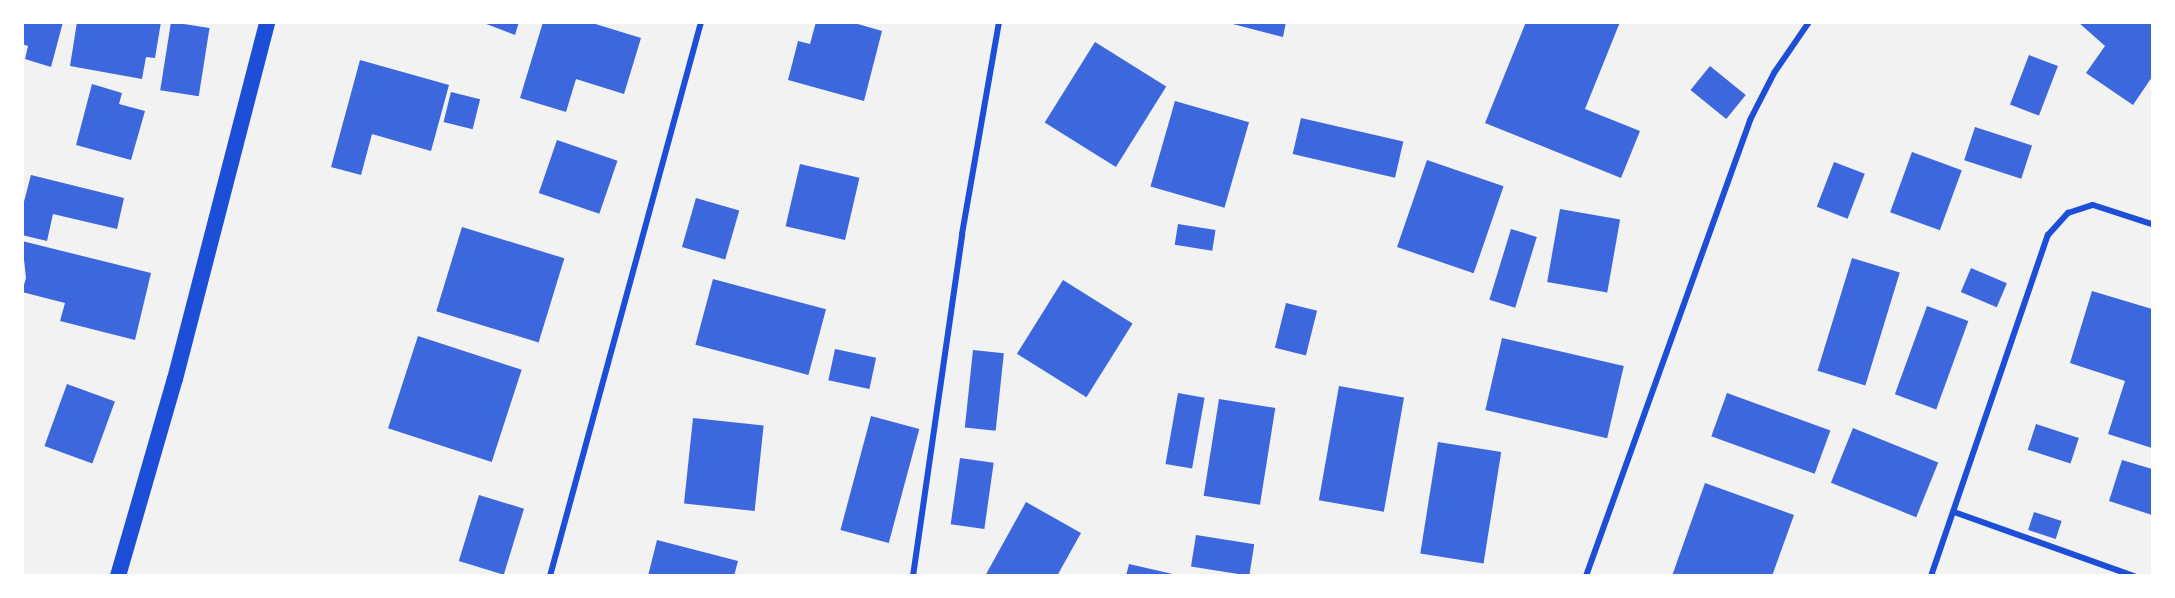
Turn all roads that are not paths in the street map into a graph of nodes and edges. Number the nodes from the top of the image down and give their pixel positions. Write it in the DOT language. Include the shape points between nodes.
graph roads {
  1 [pos="267,22"];
  2 [pos="701,22"];
  3 [pos="999,22"];
  4 [pos="1809,22"];
  5 [pos="2152,224"];
  6 [pos="1954,512"];
  7 [pos="118,576"];
  8 [pos="550,576"];
  9 [pos="913,576"];
  10 [pos="1586,576"];
  11 [pos="1931,576"];
  12 [pos="2134,576"];
  1 -- 7 [label="highway" via="175,379"];
  2 -- 8 [label="street"];
  3 -- 9 [label="street" via="962,234"];
  4 -- 10 [label="street" via="1774,73 1750,120"];
  5 -- 6 [label="street" via="2093,205 2068,213 2048,235"];
  6 -- 11 [label="street"];
  6 -- 12 [label="street"];
}
